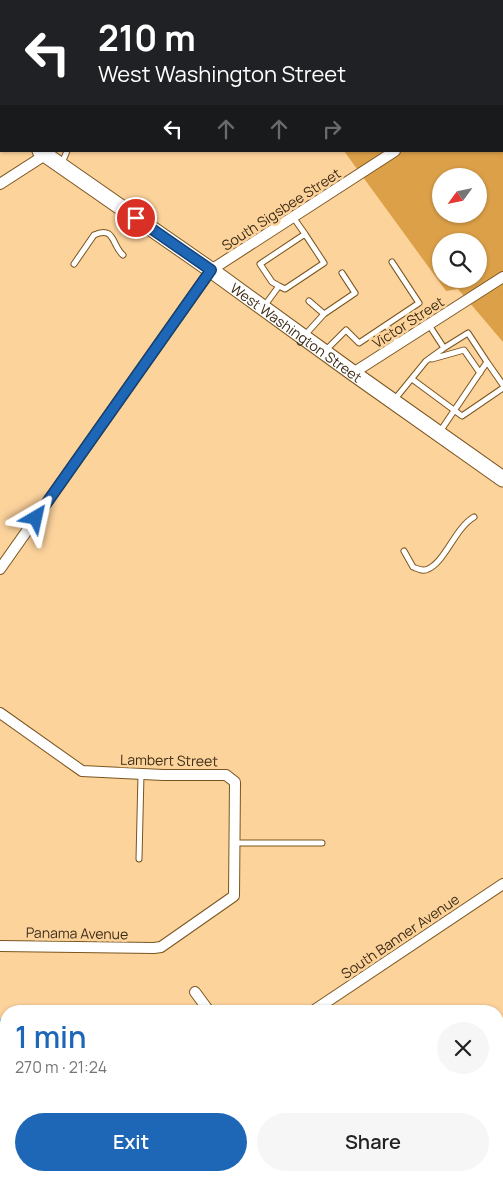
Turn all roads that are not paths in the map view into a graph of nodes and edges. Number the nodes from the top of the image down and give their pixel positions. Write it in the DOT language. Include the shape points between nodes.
graph roads {
  1 [pos="66,152"];
  2 [pos="393,152"];
  3 [pos="42,153"];
  4 [pos="60,165"];
  5 [pos="0,184"];
  6 [pos="293,217"];
  7 [pos="305,234"];
  8 [pos="124,255"];
  9 [pos="392,262"];
  10 [pos="74,264"];
  11 [pos="211,270"];
  12 [pos="342,273"];
  13 [pos="503,277"];
  14 [pos="279,286"];
  15 [pos="309,301"];
  16 [pos="263,308"];
  17 [pos="324,314"];
  18 [pos="428,324"];
  19 [pos="386,325"];
  20 [pos="303,337"];
  21 [pos="399,344"];
  22 [pos="444,348"];
  23 [pos="324,352"];
  24 [pos="426,361"];
  25 [pos="487,362"];
  26 [pos="352,373"];
  27 [pos="480,373"];
  28 [pos="412,379"];
  29 [pos="503,387"];
  30 [pos="394,402"];
  31 [pos="454,410"];
  32 [pos="439,433"];
  33 [pos="503,479"];
  34 [pos="474,516"];
  35 [pos="404,551"];
  36 [pos="0,569"];
  37 [pos="0,713"];
  38 [pos="141,774"];
  39 [pos="234,843"];
  40 [pos="322,843"];
  41 [pos="139,860"];
  42 [pos="503,884"];
  43 [pos="0,946"];
  44 [pos="154,948"];
  45 [pos="195,992"];
  46 [pos="205,1005"];
  47 [pos="322,1005"];
  1 -- 4 [label="lane"];
  2 -- 6 [label="street, South Sigsbee Street"];
  3 -- 4 [label="main road, West Washington Street"];
  3 -- 5 [label="street"];
  4 -- 11 [label="main road, West Washington Street"];
  6 -- 7 [label="lane"];
  6 -- 11 [label="street, South Sigsbee Street"];
  7 -- 14 [label="lane" via="260,264 272,282"];
  7 -- 14 [label="lane" via="324,263 285,289"];
  8 -- 10 [label="lane" via="118,251 111,235 100,233 94,235"];
  9 -- 19 [label="lane" via="419,303"];
  11 -- 16 [label="main road, West Washington Street"];
  11 -- 36 [label="street, South Sigsbee Street"];
  12 -- 17 [label="lane" via="355,293"];
  13 -- 18 [label="street, Victor Street"];
  14 -- 16 [label="lane"];
  15 -- 17 [label="lane"];
  16 -- 20 [label="main road, West Washington Street"];
  17 -- 20 [label="lane"];
  18 -- 21 [label="street, Victor Street"];
  18 -- 22 [label="lane"];
  19 -- 21 [label="lane"];
  19 -- 23 [label="lane" via="359,343 346,330"];
  20 -- 23 [label="main road, West Washington Street"];
  21 -- 26 [label="street, Victor Street"];
  22 -- 24 [label="lane"];
  22 -- 25 [label="lane" via="468,332"];
  23 -- 26 [label="main road, West Washington Street"];
  24 -- 27 [label="lane" via="464,350"];
  24 -- 28 [label="lane"];
  25 -- 27 [label="lane"];
  25 -- 29 [label="lane"];
  26 -- 30 [label="main road, West Washington Street"];
  27 -- 31 [label="lane"];
  28 -- 30 [label="lane"];
  28 -- 31 [label="lane"];
  29 -- 31 [label="lane" via="462,416"];
  30 -- 32 [label="main road, West Washington Street"];
  31 -- 32 [label="lane"];
  32 -- 33 [label="main road, West Washington Street"];
  34 -- 35 [label="lane" via="428,569 423,571 413,567"];
  37 -- 38 [label="street, Lambert Street" via="82,771"];
  38 -- 39 [label="street, Lambert Street" via="226,775 234,782"];
  38 -- 41 [label="lane"];
  39 -- 40 [label="lane"];
  39 -- 44 [label="street, Lambert Street" via="234,896 161,947"];
  42 -- 47 [label="street, South Banner Avenue"];
  43 -- 44 [label="street, Panama Avenue"];
  45 -- 46 [label="street"];
}
